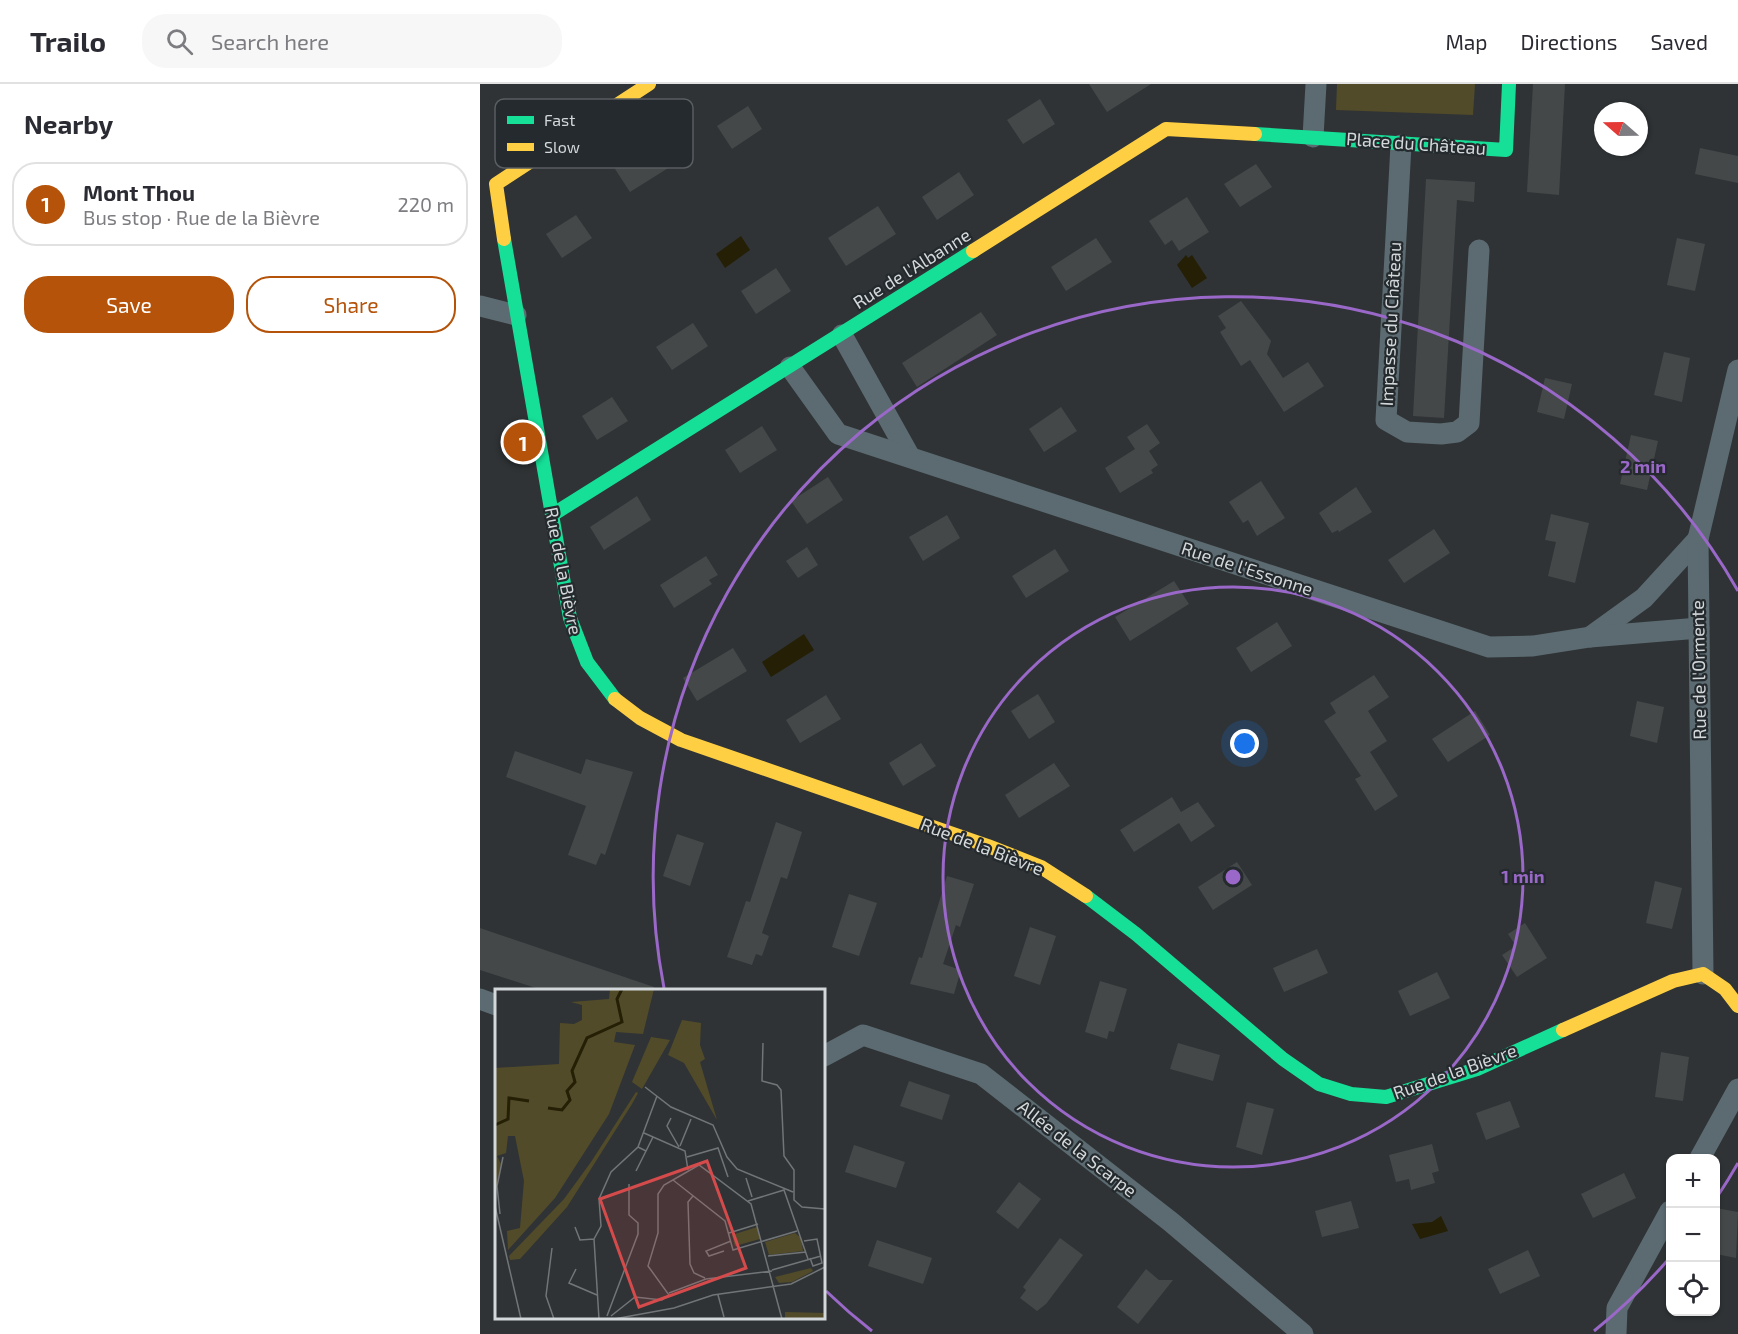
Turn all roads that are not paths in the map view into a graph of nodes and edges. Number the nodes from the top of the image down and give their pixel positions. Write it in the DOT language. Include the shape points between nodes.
graph roads {
  1 [pos="649,84"];
  2 [pos="1316,84"];
  3 [pos="1509,84"];
  4 [pos="626,99"];
  5 [pos="1313,137"];
  6 [pos="1401,145"];
  7 [pos="520,168"];
  8 [pos="1479,250"];
  9 [pos="480,306"];
  10 [pos="516,315"];
  11 [pos="842,335"];
  12 [pos="790,367"];
  13 [pos="1738,370"];
  14 [pos="910,457"];
  15 [pos="552,515"];
  16 [pos="1698,539"];
  17 [pos="1699,628"];
  18 [pos="1590,637"];
  19 [pos="1703,974"];
  20 [pos="480,999"];
  21 [pos="495,1005"];
  22 [pos="1738,1006"];
  23 [pos="825,1055"];
  24 [pos="1738,1089"];
  25 [pos="1702,1154"];
  26 [pos="1666,1220"];
  27 [pos="1303,1334"];
  28 [pos="1616,1334"];
  1 -- 4 [label="street, Rue de la Bièvre"];
  2 -- 5 [label="street"];
  3 -- 6 [label="street, Place du Château" via="1506,150"];
  5 -- 6 [label="street, Place du Château"];
  5 -- 11 [label="street, Rue de l'Albanne" via="1167,129"];
  6 -- 8 [label="street, Impasse du Château" via="1386,420 1407,432 1457,432 1468,423"];
  7 -- 10 [label="street, Rue de la Bièvre" via="496,184"];
  9 -- 10 [label="street"];
  10 -- 15 [label="street, Rue de la Bièvre"];
  11 -- 12 [label="street, Rue de l'Albanne"];
  11 -- 14 [label="street"];
  12 -- 14 [label="street, Rue de l'Essonne" via="838,434"];
  12 -- 15 [label="street, Rue de l'Albanne"];
  13 -- 16 [label="street, Rue de l'Ormente"];
  14 -- 18 [label="street, Rue de l'Essonne" via="1489,647 1533,646"];
  15 -- 19 [label="street, Rue de la Bièvre" via="578,646 592,672 614,699 639,720 681,740 1041,867 1136,934 1283,1059 1319,1084 1351,1094 1386,1098 1477,1069 1673,981"];
  16 -- 17 [label="street, Rue de l'Ormente"];
  16 -- 18 [label="street, Rue de l'Essonne" via="1644,598"];
  17 -- 18 [label="street, Rue de l'Essonne"];
  17 -- 19 [label="street, Rue de l'Ormente"];
  19 -- 22 [label="street" via="1725,989"];
  20 -- 21 [label="street"];
  23 -- 27 [label="street, Allée de la Scarpe" via="863,1035 981,1074 1171,1222"];
  24 -- 25 [label="street"];
  26 -- 28 [label="street" via="1617,1308"];
}
